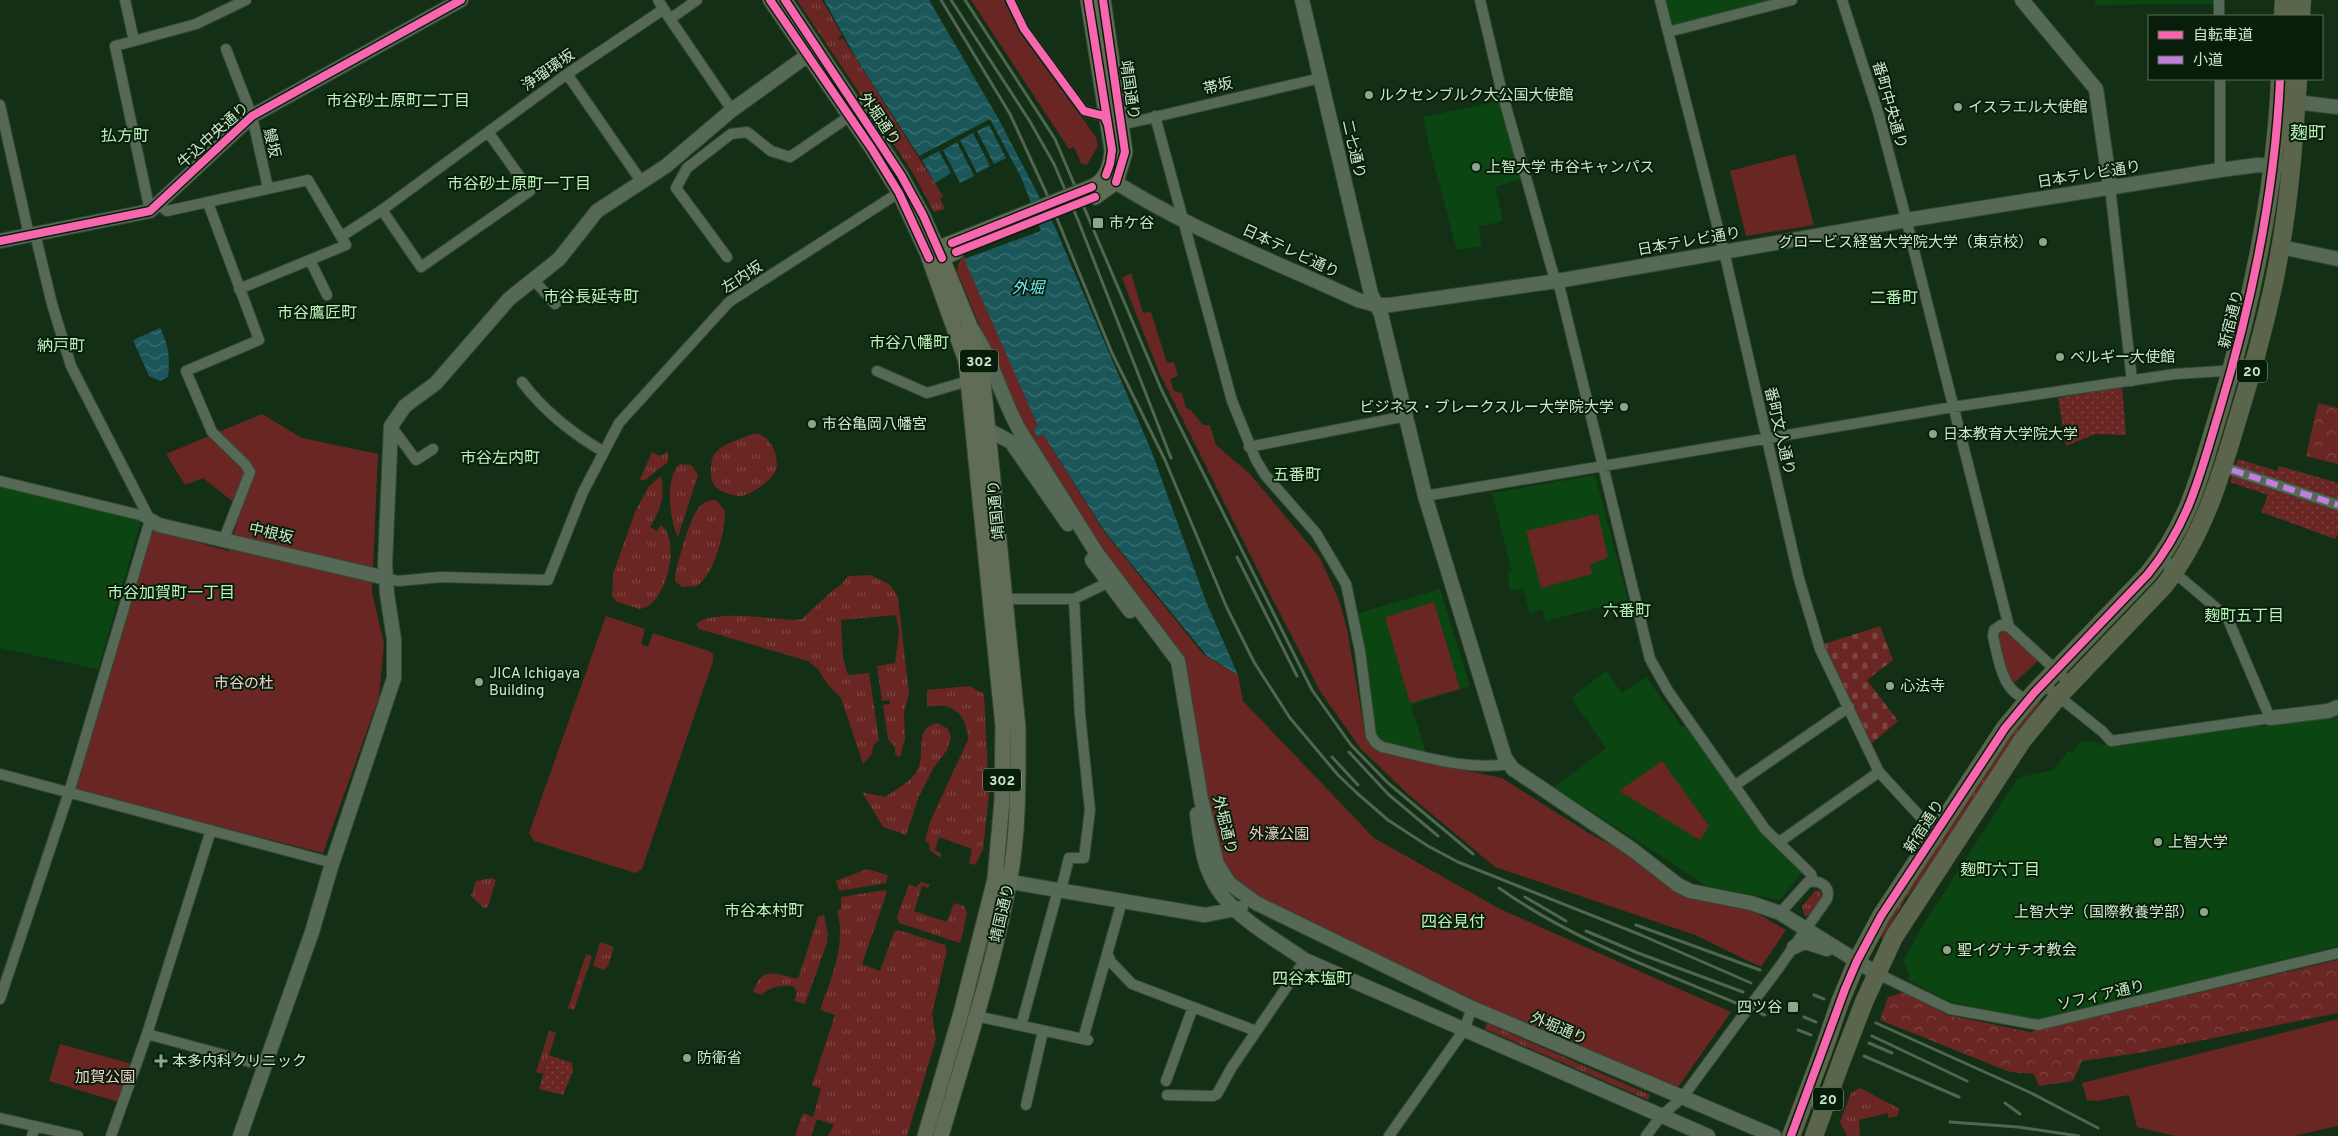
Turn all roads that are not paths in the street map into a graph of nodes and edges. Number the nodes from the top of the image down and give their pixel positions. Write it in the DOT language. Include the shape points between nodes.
graph roads {
  1 [pos="125,0"];
  2 [pos="246,0"];
  3 [pos="658,0"];
  4 [pos="697,0"];
  5 [pos="770,0"];
  6 [pos="785,0"];
  7 [pos="1010,0"];
  8 [pos="1088,0"];
  9 [pos="1102,0"];
  10 [pos="1302,0"];
  11 [pos="1480,0"];
  12 [pos="1660,0"];
  13 [pos="1792,0"];
  14 [pos="1842,0"];
  15 [pos="2022,0"];
  16 [pos="2284,0"];
  17 [pos="2302,0"];
  18 [pos="452,2"];
  19 [pos="664,9"];
  20 [pos="2283,15"];
  21 [pos="2301,15"];
  22 [pos="670,19"];
  23 [pos="1668,32"];
  24 [pos="134,40"];
  25 [pos="226,49"];
  26 [pos="808,55"];
  27 [pos="567,74"];
  28 [pos="1321,78"];
  29 [pos="2220,80"];
  30 [pos="2280,80"];
  31 [pos="2298,80"];
  32 [pos="2288,101"];
  33 [pos="0,105"];
  34 [pos="2338,107"];
  35 [pos="732,110"];
  36 [pos="252,116"];
  37 [pos="850,116"];
  38 [pos="1155,116"];
  39 [pos="1115,126"];
  40 [pos="488,132"];
  41 [pos="2274,165"];
  42 [pos="2291,167"];
  43 [pos="2220,170"];
  44 [pos="641,181"];
  45 [pos="1102,185"];
  46 [pos="2110,187"];
  47 [pos="268,188"];
  48 [pos="903,190"];
  49 [pos="208,203"];
  50 [pos="154,208"];
  51 [pos="382,210"];
  52 [pos="1184,220"];
  53 [pos="1906,220"];
  54 [pos="32,235"];
  55 [pos="342,236"];
  56 [pos="0,241"];
  57 [pos="2281,247"];
  58 [pos="1724,251"];
  59 [pos="943,252"];
  60 [pos="727,256"];
  61 [pos="2338,259"];
  62 [pos="310,260"];
  63 [pos="533,279"];
  64 [pos="1557,281"];
  65 [pos="239,289"];
  66 [pos="327,295"];
  67 [pos="561,296"];
  68 [pos="1376,305"];
  69 [pos="969,324"];
  70 [pos="2253,369"];
  71 [pos="2231,370"];
  72 [pos="877,371"];
  73 [pos="2132,380"];
  74 [pos="968,381"];
  75 [pos="522,382"];
  76 [pos="1953,407"];
  77 [pos="971,415"];
  78 [pos="1406,416"];
  79 [pos="391,426"];
  80 [pos="988,430"];
  81 [pos="1766,438"];
  82 [pos="1249,447"];
  83 [pos="433,449"];
  84 [pos="604,452"];
  85 [pos="1602,466"];
  86 [pos="2232,470"];
  87 [pos="0,481"];
  88 [pos="1425,496"];
  89 [pos="2338,505"];
  90 [pos="150,520"];
  91 [pos="224,539"];
  92 [pos="2164,554"];
  93 [pos="2172,575"];
  94 [pos="386,578"];
  95 [pos="1107,583"];
  96 [pos="1005,599"];
  97 [pos="1074,600"];
  98 [pos="2009,627"];
  99 [pos="2056,670"];
  100 [pos="2043,684"];
  101 [pos="2071,684"];
  102 [pos="2058,697"];
  103 [pos="2029,699"];
  104 [pos="1849,707"];
  105 [pos="2338,707"];
  106 [pos="2270,718"];
  107 [pos="1509,764"];
  108 [pos="1879,772"];
  109 [pos="0,774"];
  110 [pos="1734,786"];
  111 [pos="68,793"];
  112 [pos="211,830"];
  113 [pos="1931,840"];
  114 [pos="1781,844"];
  115 [pos="332,863"];
  116 [pos="1003,880"];
  117 [pos="1813,881"];
  118 [pos="1059,890"];
  119 [pos="1122,901"];
  120 [pos="1256,903"];
  121 [pos="1235,910"];
  122 [pos="1780,913"];
  123 [pos="1807,928"];
  124 [pos="1794,947"];
  125 [pos="1838,948"];
  126 [pos="2338,953"];
  127 [pos="1108,955"];
  128 [pos="1305,960"];
  129 [pos="1857,960"];
  130 [pos="1876,973"];
  131 [pos="0,999"];
  132 [pos="1193,1007"];
  133 [pos="1472,1008"];
  134 [pos="976,1016"];
  135 [pos="1021,1026"];
  136 [pos="1464,1030"];
  137 [pos="1043,1031"];
  138 [pos="1256,1031"];
  139 [pos="146,1034"];
  140 [pos="265,1066"];
  141 [pos="1166,1081"];
  142 [pos="1167,1095"];
  143 [pos="1682,1098"];
  144 [pos="1026,1105"];
  145 [pos="1661,1116"];
  146 [pos="0,1118"];
  147 [pos="33,1131"];
  148 [pos="78,1136"];
  149 [pos="112,1136"];
  150 [pos="240,1136"];
  151 [pos="925,1136"];
  152 [pos="940,1136"];
  153 [pos="1388,1136"];
  154 [pos="1646,1136"];
  155 [pos="1708,1136"];
  156 [pos="1774,1136"];
  157 [pos="1791,1136"];
  158 [pos="1814,1136"];
  1 -- 24 [label="street"];
  2 -- 24 [label="street" via="196,24"];
  3 -- 19 [label="street"];
  4 -- 22 [label="street"];
  5 -- 26 [label="street, 外堀通り"];
  6 -- 48 [label="street, 外堀通り"];
  7 -- 39 [label="street" via="1024,29 1084,111 1104,116"];
  8 -- 39 [label="main road, 靖国通り"];
  9 -- 39 [label="main road, 靖国通り"];
  10 -- 28 [label="street, 二七通り"];
  11 -- 64 [label="street" via="1502,90"];
  12 -- 23 [label="street, 番町文人通り"];
  13 -- 23 [label="street"];
  14 -- 53 [label="street, 番町中央通り" via="1878,112"];
  15 -- 46 [label="street" via="2096,89"];
  16 -- 20 [label="highway"];
  17 -- 21 [label="highway"];
  18 -- 36 [label="street, 牛込中央通り"];
  19 -- 22 [label="street"];
  19 -- 27 [label="street, 浄瑠璃坂"];
  22 -- 35 [label="street"];
  23 -- 58 [label="street, 番町文人通り"];
  24 -- 50 [label="street" via="115,46"];
  25 -- 36 [label="street, 鰻坂"];
  26 -- 35 [label="street"];
  26 -- 37 [label="street, 外堀通り"];
  27 -- 40 [label="street, 浄瑠璃坂"];
  27 -- 44 [label="street"];
  28 -- 38 [label="street, 帯坂"];
  28 -- 68 [label="street, 二七通り" via="1370,294"];
  29 -- 43 [label="street"];
  30 -- 32 [label="highway, 新宿通り / 20"];
  31 -- 32 [label="highway, 新宿通り / 20"];
  32 -- 34 [label="street"];
  32 -- 41 [label="highway, 新宿通り / 20"];
  32 -- 42 [label="highway, 新宿通り / 20"];
  33 -- 54 [label="street"];
  35 -- 44 [label="street" via="666,166"];
  36 -- 47 [label="street, 鰻坂"];
  36 -- 50 [label="street, 牛込中央通り"];
  37 -- 48 [label="street, 外堀通り"];
  37 -- 60 [label="street" via="790,157 771,151 747,132 731,134 687,168 676,188"];
  38 -- 39 [label="street, 帯坂"];
  38 -- 52 [label="street"];
  39 -- 45 [label="main road, 靖国通り" via="1125,152"];
  40 -- 51 [label="street, 浄瑠璃坂"];
  40 -- 51 [label="street" via="530,191 420,267"];
  41 -- 42 [label="street, 日本テレビ通り"];
  41 -- 43 [label="street, 日本テレビ通り"];
  41 -- 71 [label="highway, 新宿通り / 20" via="2260,254"];
  42 -- 57 [label="highway, 新宿通り / 20"];
  43 -- 46 [label="street, 日本テレビ通り"];
  44 -- 63 [label="street" via="597,211 559,259"];
  45 -- 52 [label="street, 日本テレビ通り"];
  45 -- 59 [label="main road"];
  46 -- 53 [label="street, 日本テレビ通り"];
  46 -- 73 [label="street"];
  47 -- 49 [label="street"];
  47 -- 55 [label="street" via="308,180"];
  48 -- 59 [label="street, 外堀通り"];
  48 -- 84 [label="street, 左内坂" via="729,302 619,423"];
  49 -- 50 [label="street" via="167,211"];
  49 -- 65 [label="street"];
  50 -- 54 [label="street"];
  51 -- 55 [label="street, 浄瑠璃坂"];
  52 -- 68 [label="street, 日本テレビ通り" via="1358,300"];
  52 -- 82 [label="street" via="1232,401"];
  53 -- 58 [label="street, 日本テレビ通り"];
  53 -- 76 [label="street, 番町中央通り"];
  54 -- 56 [label="street"];
  54 -- 90 [label="street" via="71,366"];
  55 -- 62 [label="street" via="346,245"];
  57 -- 61 [label="street"];
  57 -- 70 [label="highway, 新宿通り / 20"];
  58 -- 64 [label="street, 日本テレビ通り"];
  58 -- 81 [label="street, 番町文人通り"];
  59 -- 69 [label="main road, 靖国通り / 302"];
  59 -- 74 [label="main road, 靖国通り / 302"];
  62 -- 65 [label="street"];
  62 -- 66 [label="street"];
  63 -- 67 [label="street" via="556,304"];
  63 -- 79 [label="street" via="509,300 436,383 405,406"];
  64 -- 68 [label="street, 日本テレビ通り"];
  64 -- 85 [label="street"];
  65 -- 91 [label="street" via="258,340 186,371 212,432 250,472"];
  68 -- 78 [label="street, 二七通り"];
  69 -- 80 [label="main road, 靖国通り / 302" via="982,372"];
  69 -- 120 [label="street, 外堀通り" via="984,348 998,388 1020,430 1096,552 1178,661 1201,799 1218,864 1229,883"];
  70 -- 71 [label="street"];
  70 -- 93 [label="highway, 新宿通り / 20" via="2218,482 2197,534"];
  71 -- 73 [label="street"];
  71 -- 92 [label="highway, 新宿通り / 20" via="2191,502"];
  72 -- 74 [label="street" via="927,393"];
  73 -- 76 [label="street"];
  74 -- 77 [label="main road, 靖国通り / 302"];
  75 -- 84 [label="street" via="534,398 580,438"];
  76 -- 81 [label="street"];
  76 -- 98 [label="street, 番町中央通り"];
  77 -- 80 [label="street, 外堀通り"];
  77 -- 116 [label="main road, 靖国通り / 302" via="1003,726"];
  78 -- 82 [label="street"];
  78 -- 88 [label="street, 二七通り"];
  79 -- 83 [label="street" via="416,460"];
  79 -- 94 [label="street"];
  80 -- 95 [label="street, 外堀通り" via="1011,442 1019,451"];
  80 -- 96 [label="main road, 靖国通り / 302"];
  81 -- 85 [label="street"];
  81 -- 104 [label="street, 番町文人通り" via="1799,579 1820,649"];
  82 -- 107 [label="street" via="1265,475 1316,533 1346,584 1360,651 1372,736 1376,743 1466,765 1493,767"];
  84 -- 94 [label="street, 左内坂" via="566,530 548,580 442,577 398,581"];
  85 -- 88 [label="street"];
  85 -- 110 [label="street" via="1650,658 1668,691"];
  86 -- 89 [label="street"];
  87 -- 90 [label="street"];
  88 -- 107 [label="street, 二七通り" via="1498,738"];
  90 -- 91 [label="street, 中根坂" via="159,525"];
  90 -- 111 [label="street"];
  91 -- 94 [label="street, 中根坂"];
  92 -- 93 [label="street"];
  92 -- 99 [label="highway, 新宿通り / 20"];
  93 -- 101 [label="highway, 新宿通り / 20"];
  93 -- 106 [label="street" via="2228,617"];
  94 -- 115 [label="street" via="394,639 394,678"];
  95 -- 97 [label="street"];
  95 -- 121 [label="street, 外堀通り" via="1165,654 1174,678 1206,867 1218,891"];
  96 -- 97 [label="street"];
  96 -- 116 [label="main road, 靖国通り / 302" via="1018,728 1018,803"];
  97 -- 118 [label="street" via="1080,715 1090,810 1084,858 1069,858"];
  98 -- 99 [label="street"];
  98 -- 103 [label="street" via="1997,627 1993,636 2003,674 2014,691"];
  99 -- 100 [label="highway, 新宿通り / 20"];
  99 -- 101 [label="street"];
  100 -- 102 [label="street"];
  100 -- 103 [label="highway, 新宿通り / 20"];
  101 -- 102 [label="highway, 新宿通り / 20"];
  102 -- 106 [label="street" via="2110,741"];
  102 -- 130 [label="highway, 新宿通り / 20" via="1997,777 1894,937"];
  103 -- 113 [label="highway, 新宿通り / 20" via="1986,756"];
  104 -- 108 [label="street, 番町文人通り"];
  104 -- 110 [label="street"];
  105 -- 106 [label="street"];
  107 -- 122 [label="street" via="1678,885"];
  108 -- 113 [label="street, 番町文人通り" via="1927,824"];
  108 -- 114 [label="street" via="1782,840"];
  109 -- 111 [label="street"];
  110 -- 114 [label="street" via="1765,829"];
  111 -- 112 [label="street"];
  111 -- 131 [label="street"];
  112 -- 115 [label="street"];
  112 -- 139 [label="street"];
  113 -- 129 [label="highway, 新宿通り / 20"];
  114 -- 117 [label="street" via="1811,874"];
  115 -- 140 [label="street" via="312,932"];
  116 -- 118 [label="street"];
  116 -- 134 [label="main road, 靖国通り / 302"];
  116 -- 151 [label="main road, 靖国通り / 302"];
  117 -- 122 [label="street" via="1803,884"];
  117 -- 123 [label="street" via="1823,884 1828,896"];
  118 -- 119 [label="street"];
  118 -- 135 [label="street"];
  119 -- 121 [label="street" via="1205,915"];
  119 -- 127 [label="street"];
  120 -- 121 [label="street"];
  120 -- 133 [label="street, 外堀通り"];
  121 -- 128 [label="street, 外堀通り"];
  122 -- 123 [label="street"];
  123 -- 124 [label="street"];
  123 -- 125 [label="street"];
  124 -- 125 [label="street" via="1805,942 1825,949"];
  124 -- 143 [label="street, bridge"];
  125 -- 129 [label="street"];
  126 -- 130 [label="street, ソフィア通り" via="2038,1025 1950,1009"];
  127 -- 132 [label="street" via="1132,984"];
  127 -- 137 [label="street" via="1086,1039"];
  128 -- 136 [label="street, 外堀通り"];
  128 -- 138 [label="street"];
  129 -- 130 [label="street"];
  129 -- 157 [label="highway, 新宿通り / 20, bridge"];
  130 -- 158 [label="highway, 新宿通り / 20, bridge"];
  132 -- 138 [label="street"];
  132 -- 141 [label="street"];
  133 -- 136 [label="street"];
  133 -- 143 [label="street, 外堀通り"];
  134 -- 135 [label="street"];
  134 -- 152 [label="main road, 靖国通り / 302"];
  135 -- 137 [label="street"];
  136 -- 145 [label="street, 外堀通り"];
  136 -- 153 [label="street"];
  137 -- 144 [label="street"];
  138 -- 142 [label="street" via="1217,1094"];
  139 -- 140 [label="street"];
  139 -- 149 [label="street"];
  140 -- 150 [label="street"];
  143 -- 145 [label="street"];
  143 -- 156 [label="street, 外堀通り"];
  145 -- 154 [label="street"];
  145 -- 155 [label="street, 外堀通り"];
  146 -- 147 [label="street"];
  147 -- 148 [label="street"];
}
